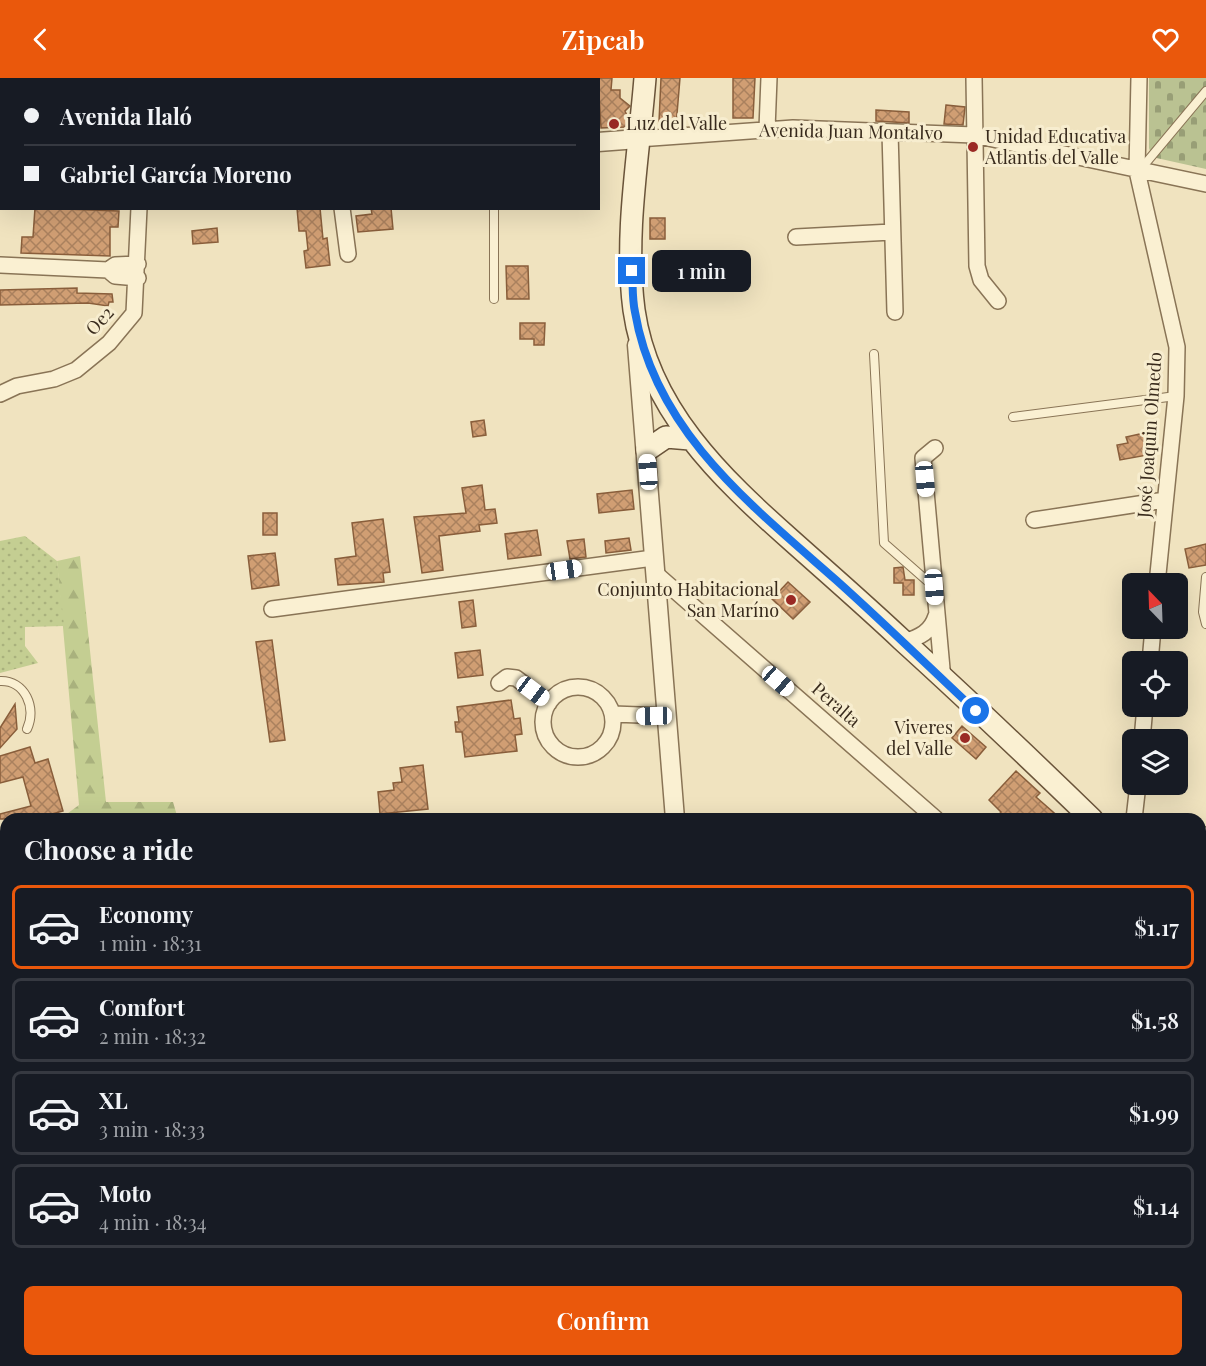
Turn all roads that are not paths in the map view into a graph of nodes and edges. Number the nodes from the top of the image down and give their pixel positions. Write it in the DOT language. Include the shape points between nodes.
graph roads {
  1 [pos="645,78"];
  2 [pos="769,78"];
  3 [pos="974,78"];
  4 [pos="1139,78"];
  5 [pos="1206,91"];
  6 [pos="767,129"];
  7 [pos="890,132"];
  8 [pos="974,135"];
  9 [pos="638,139"];
  10 [pos="600,142"];
  11 [pos="1138,171"];
  12 [pos="1206,184"];
  13 [pos="139,210"];
  14 [pos="342,210"];
  15 [pos="494,210"];
  16 [pos="892,232"];
  17 [pos="796,237"];
  18 [pos="348,254"];
  19 [pos="0,266"];
  20 [pos="138,271"];
  21 [pos="494,299"];
  22 [pos="998,301"];
  23 [pos="634,311"];
  24 [pos="894,312"];
  25 [pos="874,354"];
  26 [pos="0,394"];
  27 [pos="1176,396"];
  28 [pos="1013,417"];
  29 [pos="690,439"];
  30 [pos="935,448"];
  31 [pos="646,450"];
  32 [pos="1166,500"];
  33 [pos="1034,520"];
  34 [pos="654,565"];
  35 [pos="1158,573"];
  36 [pos="1206,577"];
  37 [pos="934,587"];
  38 [pos="272,609"];
  39 [pos="936,616"];
  40 [pos="1206,624"];
  41 [pos="904,642"];
  42 [pos="943,680"];
  43 [pos="0,681"];
  44 [pos="499,683"];
  45 [pos="549,703"];
  46 [pos="613,714"];
  47 [pos="667,716"];
  48 [pos="27,729"];
  49 [pos="1137,795"];
  50 [pos="675,813"];
  51 [pos="929,813"];
  52 [pos="1084,813"];
  53 [pos="1135,813"];
  1 -- 9 [label="main road"];
  2 -- 6 [label="street"];
  3 -- 8 [label="street"];
  4 -- 11 [label="street, José Joaquin Olmedo"];
  5 -- 11 [label="lane"];
  6 -- 7 [label="street, Avenida Juan Montalvo"];
  6 -- 9 [label="street, Avenida Juan Montalvo"];
  7 -- 8 [label="street, Avenida Juan Montalvo"];
  7 -- 16 [label="street"];
  8 -- 11 [label="street, Avenida Juan Montalvo"];
  8 -- 22 [label="street" via="977,266 981,280"];
  9 -- 10 [label="street, Avenida Juan Montalvo"];
  9 -- 23 [label="main road" via="631,251"];
  11 -- 12 [label="street, Avenida Juan Montalvo"];
  11 -- 27 [label="street, José Joaquin Olmedo" via="1177,347"];
  13 -- 20 [label="street, Oe2"];
  14 -- 18 [label="street"];
  15 -- 21 [label="lane"];
  16 -- 17 [label="street"];
  16 -- 24 [label="street"];
  19 -- 20 [label="street" via="108,270 115,265"];
  20 -- 26 [label="street, Oe2" via="134,313 109,343 76,370"];
  23 -- 29 [label="main road" via="661,391"];
  23 -- 31 [label="street"];
  25 -- 37 [label="lane" via="884,543"];
  27 -- 28 [label="lane"];
  27 -- 32 [label="street, José Joaquin Olmedo"];
  29 -- 31 [label="main road" via="666,437"];
  29 -- 41 [label="main road" via="739,494"];
  30 -- 37 [label="street" via="923,458"];
  31 -- 34 [label="street"];
  32 -- 33 [label="street"];
  32 -- 35 [label="street, José Joaquin Olmedo"];
  34 -- 38 [label="street"];
  34 -- 47 [label="street"];
  34 -- 51 [label="street, Peralta"];
  36 -- 40 [label="lane"];
  37 -- 39 [label="street"];
  39 -- 41 [label="street" via="933,626 920,637"];
  39 -- 42 [label="street"];
  41 -- 42 [label="main road"];
  42 -- 52 [label="main road"];
  43 -- 48 [label="lane" via="9,680 24,691 32,713"];
  44 -- 45 [label="street" via="507,677 516,678"];
  45 -- 46 [label="street" via="565,690 589,689 600,694"];
  45 -- 46 [label="street" via="544,715 548,739 555,749 579,758 591,755 610,739"];
  46 -- 47 [label="street"];
  47 -- 50 [label="street"];
  49 -- 53 [label="street"];
}
